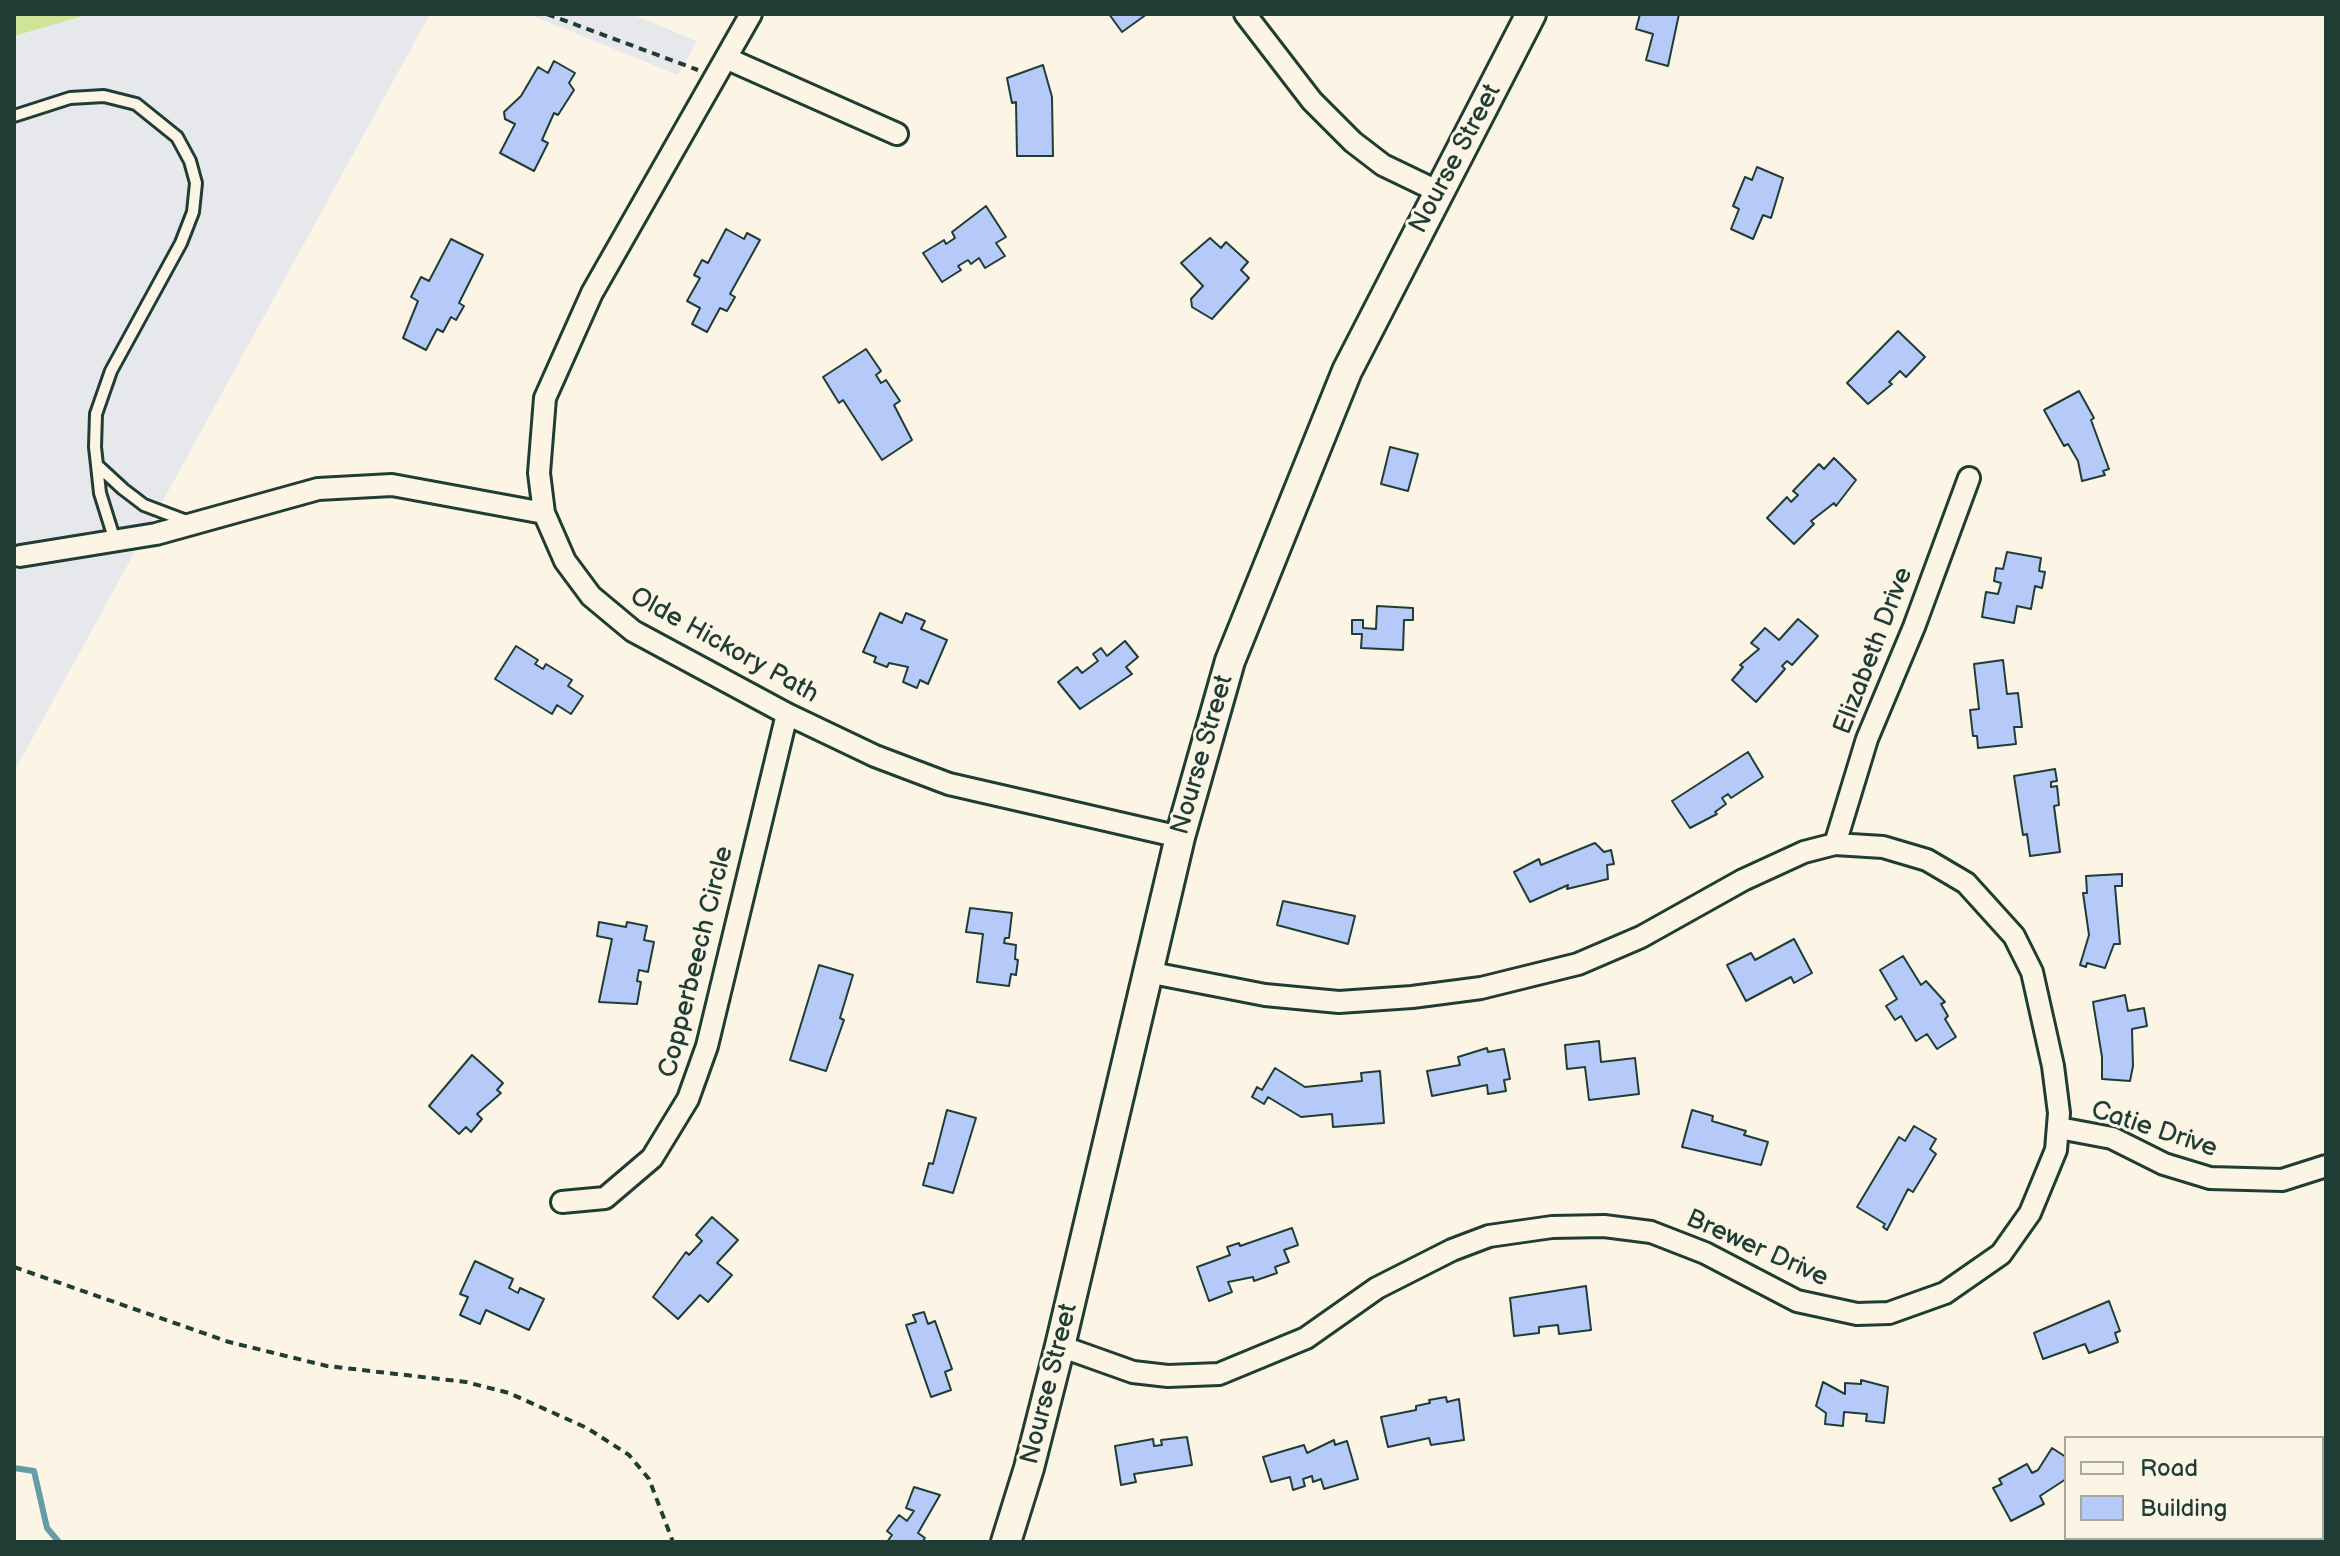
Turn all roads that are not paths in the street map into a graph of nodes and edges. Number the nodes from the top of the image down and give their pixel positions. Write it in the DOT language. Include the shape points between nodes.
graph roads {
  1 [pos="751,14"];
  2 [pos="1245,14"];
  3 [pos="1531,14"];
  4 [pos="723,67"];
  5 [pos="14,116"];
  6 [pos="897,134"];
  7 [pos="1439,192"];
  8 [pos="97,465"];
  9 [pos="1969,478"];
  10 [pos="544,513"];
  11 [pos="194,524"];
  12 [pos="115,541"];
  13 [pos="17,555"];
  14 [pos="787,714"];
  15 [pos="1180,837"];
  16 [pos="1835,844"];
  17 [pos="1147,972"];
  18 [pos="2059,1128"];
  19 [pos="2326,1166"];
  20 [pos="562,1202"];
  21 [pos="1060,1346"];
  22 [pos="1006,1542"];
  1 -- 4 [label="street, Olde Hickory Path"];
  2 -- 7 [label="street" via="1312,101 1353,142 1383,165"];
  3 -- 7 [label="main road, Nourse Street"];
  4 -- 6 [label="street"];
  4 -- 10 [label="street, Olde Hickory Path" via="592,293 545,398 539,473"];
  5 -- 8 [label="lane" via="70,98 104,96 136,104 177,137 196,183 193,212 181,243 111,371 96,414"];
  7 -- 15 [label="main road, Nourse Street" via="1347,371 1267,563 1219,694"];
  8 -- 11 [label="lane" via="144,505"];
  8 -- 12 [label="lane"];
  9 -- 16 [label="street, Elizabeth Drive" via="1867,739"];
  10 -- 11 [label="street" via="392,485 318,489"];
  10 -- 14 [label="street, Olde Hickory Path" via="565,561 612,614 633,631"];
  11 -- 12 [label="street"];
  12 -- 13 [label="street"];
  14 -- 15 [label="street, Olde Hickory Path" via="949,784"];
  14 -- 20 [label="street, Copperbeech Circle" via="707,1046 688,1099 652,1158 605,1198"];
  15 -- 17 [label="main road, Nourse Street"];
  16 -- 17 [label="street, Brewer Drive" via="1743,880 1616,948 1514,982 1339,1002 1265,995"];
  16 -- 18 [label="street, Brewer Drive" via="1883,847 1927,860 1966,883 2014,936 2032,972 2053,1066"];
  17 -- 21 [label="main road, Nourse Street"];
  18 -- 19 [label="street, Catie Drive" via="2112,1138 2164,1164 2210,1178 2282,1180"];
  18 -- 21 [label="street, Brewer Drive" via="2042,1191 2001,1254 1945,1293 1889,1313 1857,1314 1797,1301 1705,1253 1651,1232 1552,1227 1489,1236 1452,1250 1377,1288 1314,1334 1219,1374 1133,1372"];
  21 -- 22 [label="main road, Nourse Street"];
}
